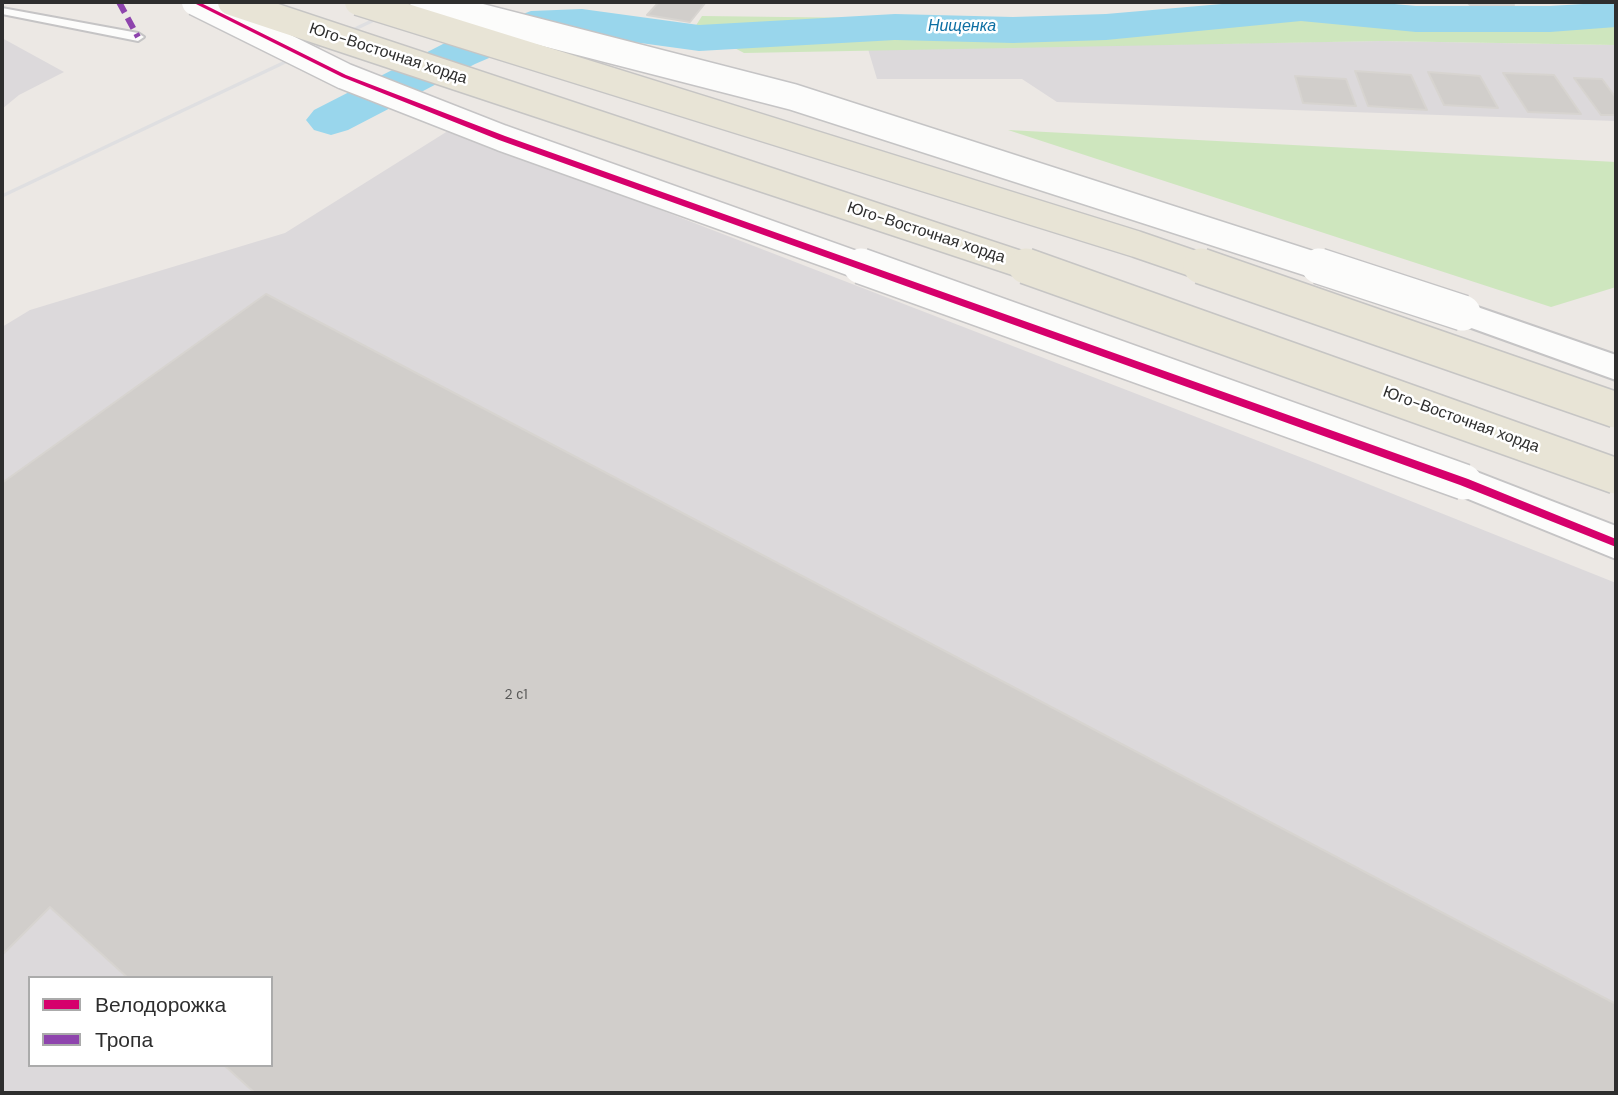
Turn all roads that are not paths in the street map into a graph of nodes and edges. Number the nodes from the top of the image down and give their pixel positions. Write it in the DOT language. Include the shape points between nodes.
graph roads {
  1 [pos="195,2"];
  2 [pos="231,2"];
  3 [pos="358,2"];
  4 [pos="423,2"];
  5 [pos="2,11"];
  6 [pos="138,37"];
  7 [pos="1616,368"];
  8 [pos="1616,410"];
  9 [pos="1616,476"];
  10 [pos="1616,543"];
  1 -- 10 [label="street, bridge" via="344,76 502,138 1464,482"];
  2 -- 9 [label="main road, Юго-Восточная хорда, bridge" via="1101,291"];
  3 -- 8 [label="main road, bridge" via="1136,244"];
  4 -- 7 [label="street, bridge" via="793,97 1463,313"];
  5 -- 6 [label="lane"];
}
